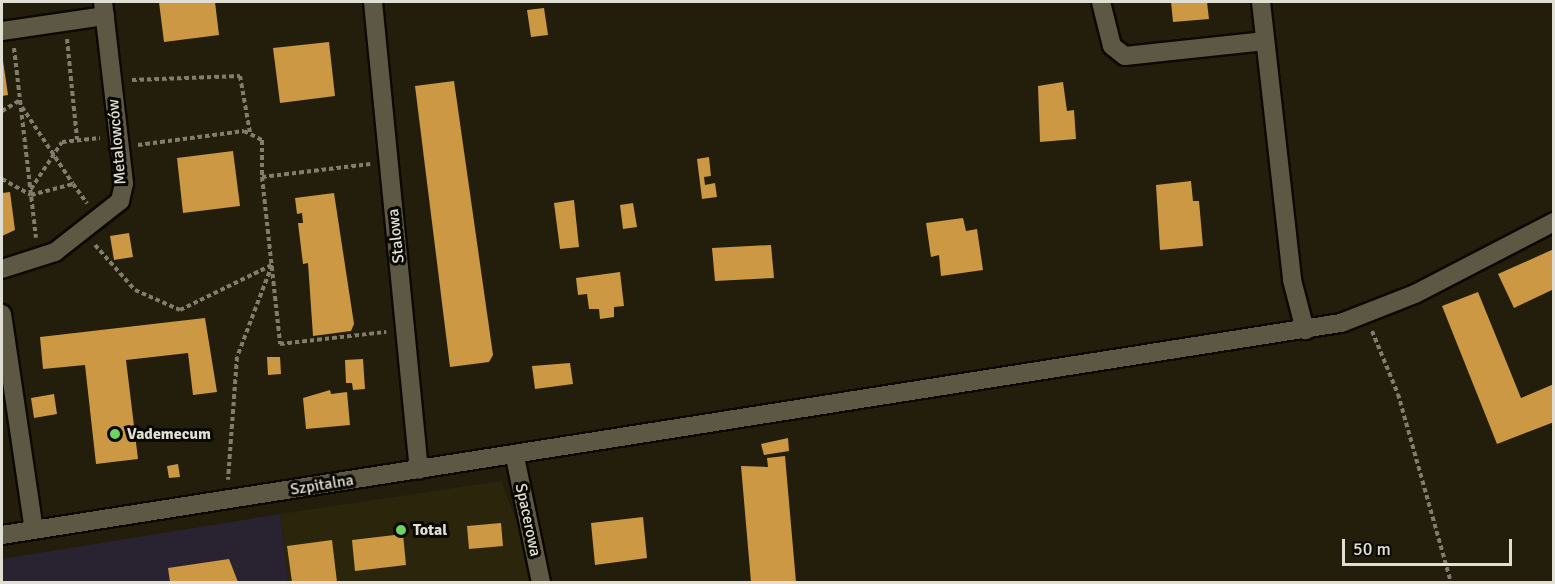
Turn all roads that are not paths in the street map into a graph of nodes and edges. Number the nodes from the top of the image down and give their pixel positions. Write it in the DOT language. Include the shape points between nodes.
graph roads {
  1 [pos="373,2"];
  2 [pos="1101,2"];
  3 [pos="1261,2"];
  4 [pos="104,9"];
  5 [pos="7,30"];
  6 [pos="1265,41"];
  7 [pos="1554,222"];
  8 [pos="2,268"];
  9 [pos="2,314"];
  10 [pos="1305,330"];
  11 [pos="515,457"];
  12 [pos="419,470"];
  13 [pos="34,530"];
  14 [pos="2,535"];
  15 [pos="541,582"];
  1 -- 12 [label="street, Stalowa"];
  2 -- 6 [label="street" via="1112,46 1125,56"];
  3 -- 6 [label="street"];
  4 -- 5 [label="street, Metalowców" via="65,22"];
  4 -- 8 [label="street, Metalowców" via="119,142 120,201 84,233 39,259"];
  6 -- 10 [label="street" via="1292,280"];
  7 -- 10 [label="street, Szpitalna" via="1365,314"];
  9 -- 13 [label="street"];
  10 -- 11 [label="street, Szpitalna"];
  11 -- 12 [label="street, Szpitalna"];
  11 -- 15 [label="street, Spacerowa"];
  12 -- 13 [label="street, Szpitalna"];
  13 -- 14 [label="street, Szpitalna"];
}
